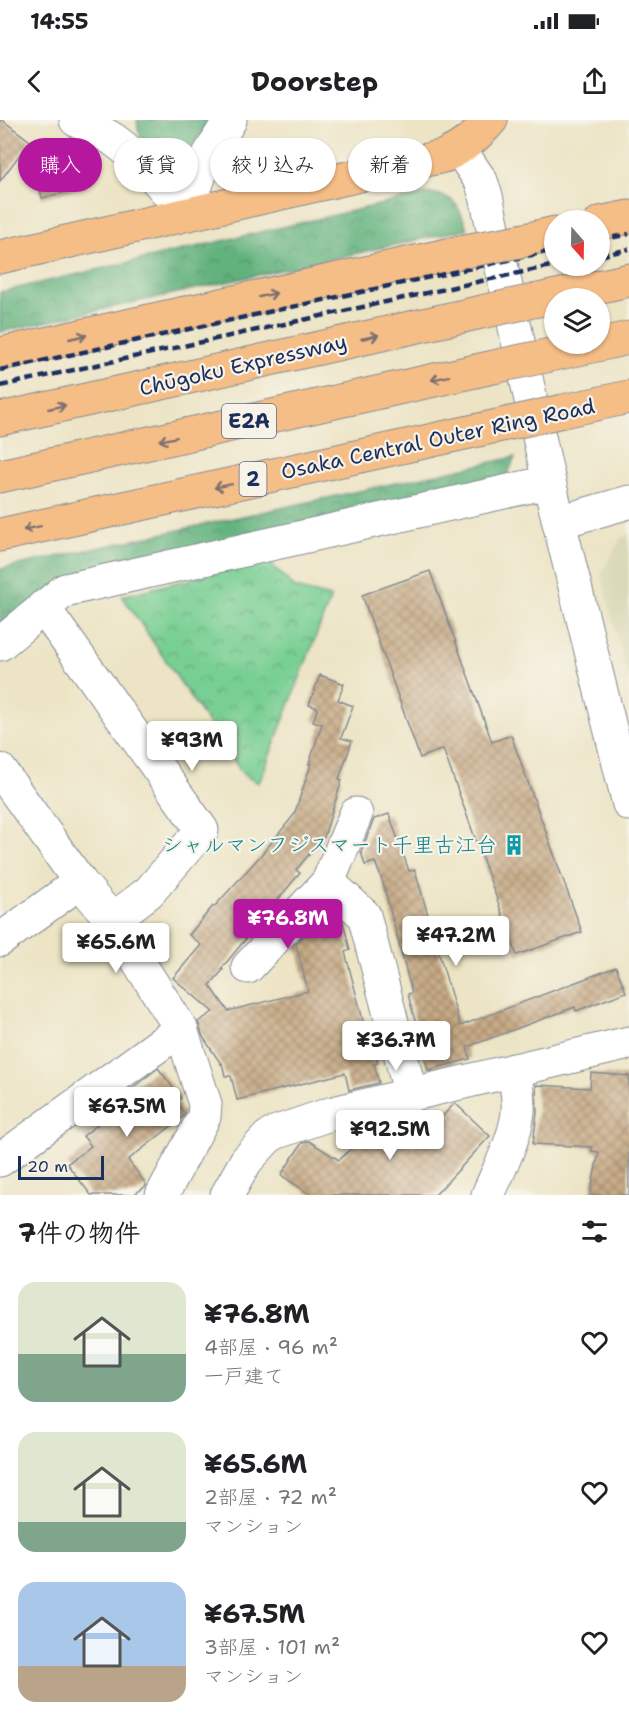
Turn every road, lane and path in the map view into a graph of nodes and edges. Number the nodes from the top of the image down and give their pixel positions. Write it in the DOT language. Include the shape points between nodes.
graph roads {
  1 [pos="230,120"];
  2 [pos="491,120"];
  3 [pos="95,124"];
  4 [pos="459,149"];
  5 [pos="186,214"];
  6 [pos="629,217"];
  7 [pos="610,221"];
  8 [pos="540,236"];
  9 [pos="0,257"];
  10 [pos="629,280"];
  11 [pos="629,338"];
  12 [pos="0,354"];
  13 [pos="629,397"];
  14 [pos="0,419"];
  15 [pos="0,476"];
  16 [pos="549,482"];
  17 [pos="629,502"];
  18 [pos="559,522"];
  19 [pos="0,535"];
  20 [pos="43,607"];
  21 [pos="0,644"];
  22 [pos="0,771"];
  23 [pos="629,804"];
  24 [pos="356,814"];
  25 [pos="80,882"];
  26 [pos="328,882"];
  27 [pos="112,920"];
  28 [pos="0,940"];
  29 [pos="248,967"];
  30 [pos="181,1029"];
  31 [pos="629,1043"];
  32 [pos="514,1070"];
  33 [pos="411,1095"];
  34 [pos="0,1160"];
  35 [pos="162,1195"];
  36 [pos="227,1195"];
  37 [pos="488,1195"];
  1 -- 5 [label="street" via="204,162"];
  2 -- 4 [label="main road"];
  3 -- 5 [label="street" via="125,148"];
  4 -- 5 [label="main road" via="419,162"];
  4 -- 16 [label="street" via="481,181 486,196"];
  5 -- 9 [label="main road"];
  6 -- 7 [label="main road"];
  12 -- 8 [label="main road, one-way, bridge"];
  14 -- 10 [label="main road, Chūgoku Expressway, one-way, bridge"];
  11 -- 15 [label="main road, E2A, one-way, bridge"];
  13 -- 19 [label="main road, Osaka Central Outer Ring Road / 2, one-way, bridge"];
  16 -- 18 [label="street"];
  16 -- 20 [label="street" via="65,590"];
  17 -- 18 [label="street"];
  18 -- 23 [label="street"];
  20 -- 21 [label="street"];
  20 -- 27 [label="street" via="202,830 149,892"];
  22 -- 25 [label="street"];
  24 -- 26 [label="street"];
  25 -- 27 [label="street"];
  25 -- 28 [label="street"];
  26 -- 29 [label="street"];
  26 -- 33 [label="street" via="364,915"];
  27 -- 30 [label="street"];
  30 -- 34 [label="street"];
  30 -- 35 [label="street" via="205,1104 204,1117"];
  31 -- 32 [label="street"];
  32 -- 33 [label="street"];
  32 -- 37 [label="street" via="518,1112"];
  33 -- 36 [label="street" via="333,1113 277,1132 246,1161"];
}
